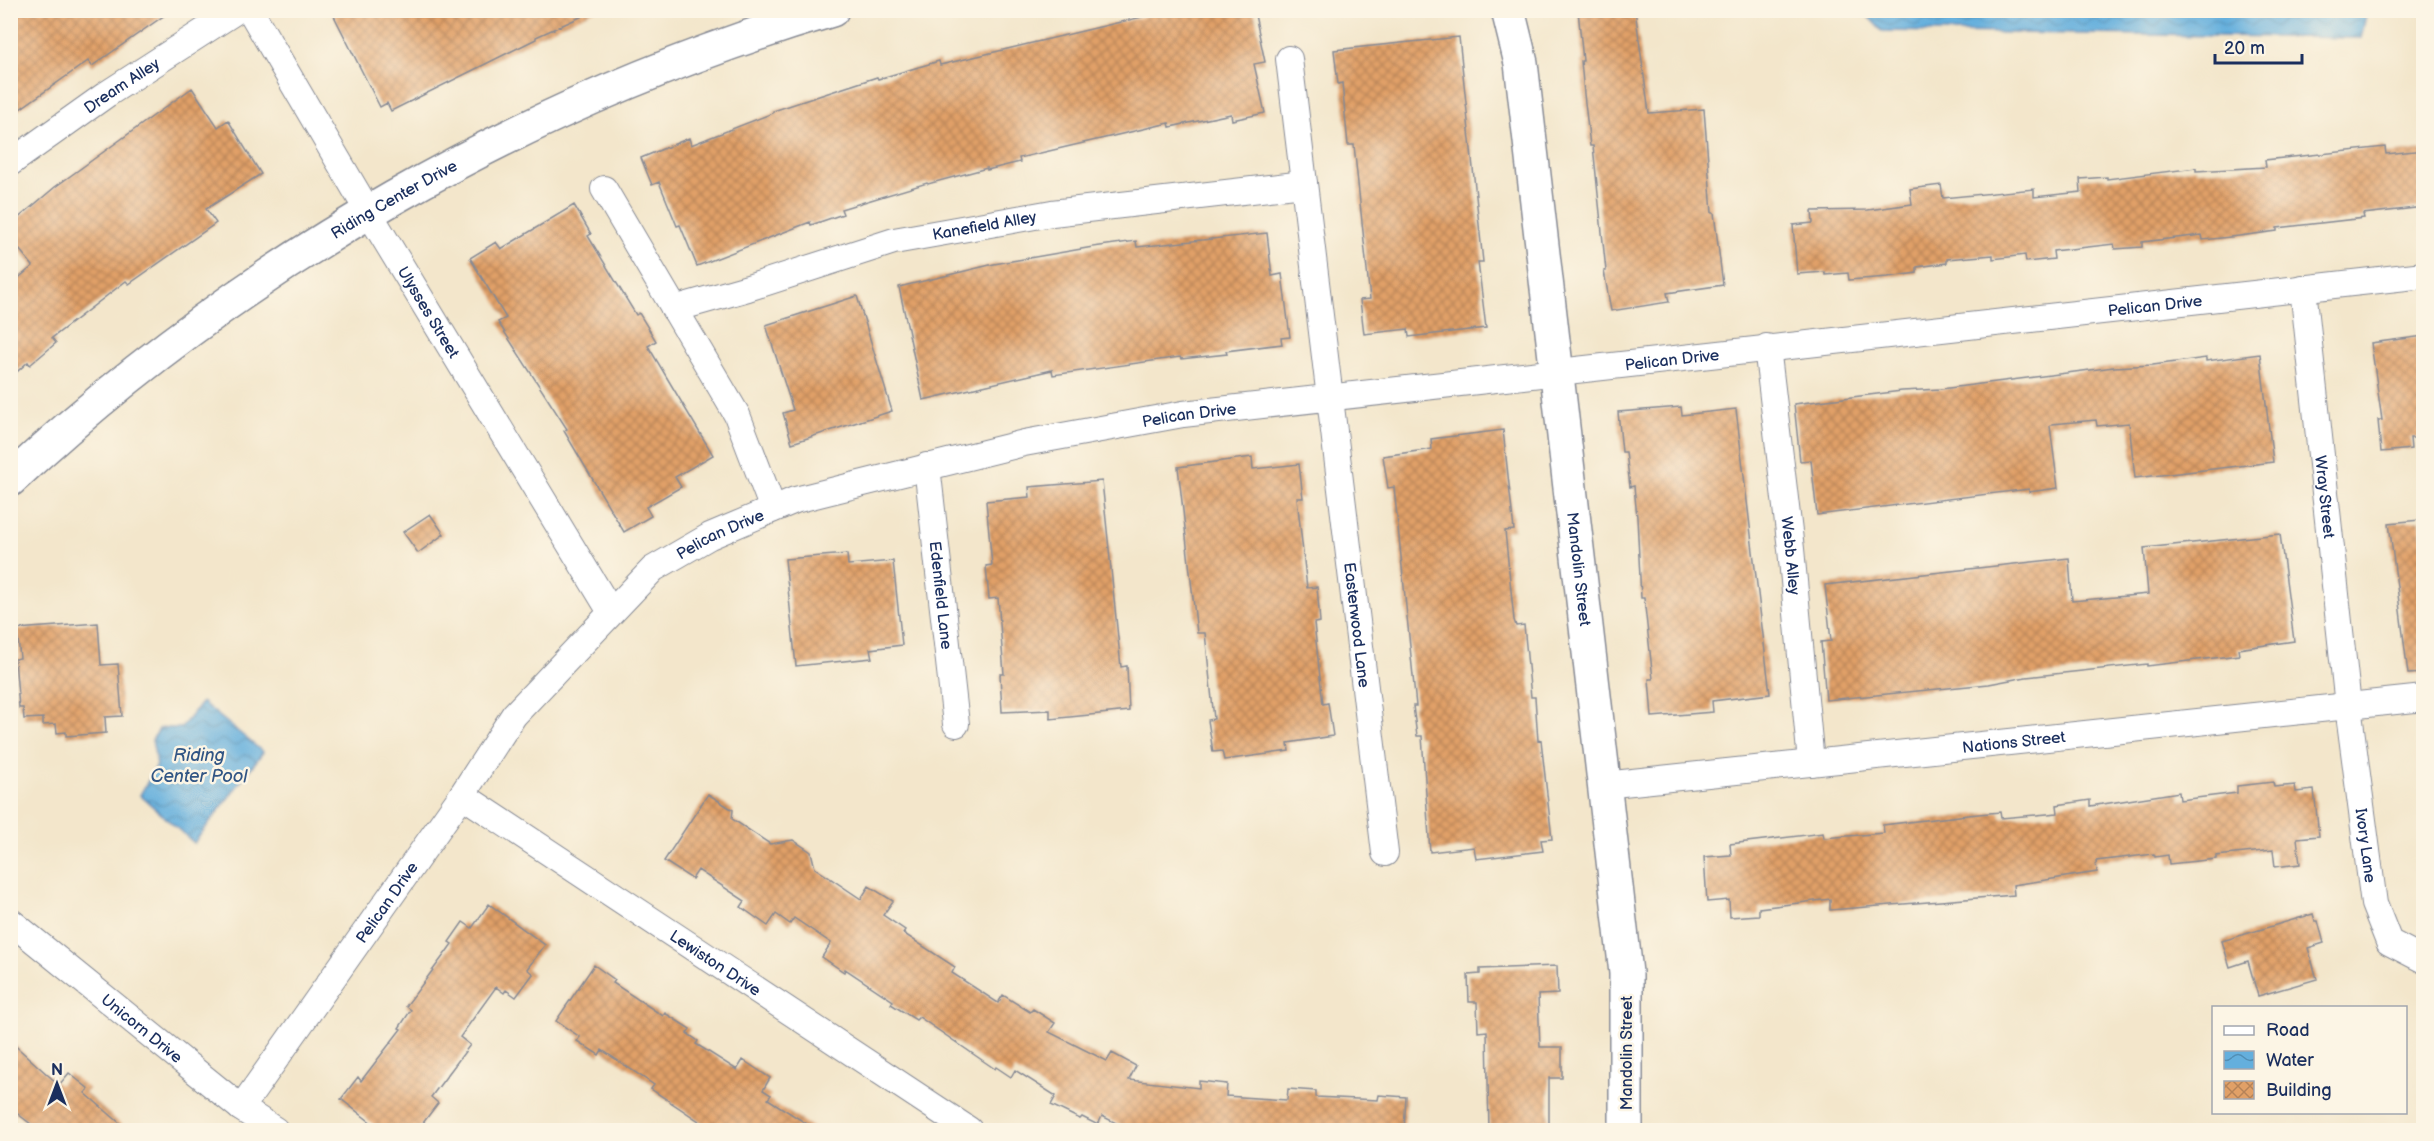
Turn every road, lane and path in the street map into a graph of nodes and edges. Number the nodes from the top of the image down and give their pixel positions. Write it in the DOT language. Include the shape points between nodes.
graph roads {
  1 [pos="237,10"];
  2 [pos="250,10"];
  3 [pos="832,10"];
  4 [pos="1508,10"];
  5 [pos="1288,59"];
  6 [pos="10,164"];
  7 [pos="1304,184"];
  8 [pos="604,189"];
  9 [pos="369,213"];
  10 [pos="2424,275"];
  11 [pos="2303,288"];
  12 [pos="674,309"];
  13 [pos="1767,347"];
  14 [pos="1556,372"];
  15 [pos="1331,398"];
  16 [pos="927,466"];
  17 [pos="10,480"];
  18 [pos="773,509"];
  19 [pos="611,612"];
  20 [pos="2424,698"];
  21 [pos="2348,706"];
  22 [pos="956,724"];
  23 [pos="1811,763"];
  24 [pos="1604,785"];
  25 [pos="462,795"];
  26 [pos="1385,853"];
  27 [pos="10,921"];
  28 [pos="2424,960"];
  29 [pos="241,1108"];
  30 [pos="275,1131"];
  31 [pos="969,1131"];
  32 [pos="1626,1131"];
  1 -- 6 [label="street, Dream Alley" via="106,94"];
  2 -- 9 [label="street, Ulysses Street"];
  3 -- 9 [label="street, Riding Center Drive" via="685,60 571,108 458,163"];
  4 -- 14 [label="street, Mandolin Street" via="1521,63"];
  5 -- 7 [label="street"];
  7 -- 12 [label="street, Kanefield Alley" via="1052,213 894,241"];
  7 -- 15 [label="street"];
  8 -- 12 [label="street"];
  9 -- 17 [label="street, Riding Center Drive" via="248,290 139,370"];
  9 -- 19 [label="street, Ulysses Street"];
  10 -- 11 [label="street, Pelican Drive"];
  11 -- 13 [label="street, Pelican Drive"];
  11 -- 21 [label="street, Wray Street"];
  12 -- 18 [label="street" via="737,415"];
  13 -- 14 [label="street, Pelican Drive"];
  13 -- 23 [label="street, Webb Alley"];
  14 -- 15 [label="street, Pelican Drive"];
  14 -- 24 [label="street, Mandolin Street"];
  15 -- 16 [label="street, Pelican Drive" via="1183,414 1023,443"];
  15 -- 26 [label="street, Easterwood Lane"];
  16 -- 18 [label="street, Pelican Drive"];
  16 -- 22 [label="street, Edenfield Lane"];
  18 -- 19 [label="street, Pelican Drive" via="710,536 653,569"];
  19 -- 25 [label="street, Pelican Drive" via="514,715"];
  20 -- 21 [label="street, Nations Street"];
  21 -- 23 [label="street, Nations Street"];
  21 -- 28 [label="street, Ivory Lane" via="2374,904 2388,942"];
  23 -- 24 [label="street, Nations Street"];
  24 -- 32 [label="street, Mandolin Street" via="1626,973"];
  25 -- 29 [label="street, Pelican Drive"];
  25 -- 31 [label="street, Lewiston Drive"];
  27 -- 29 [label="street, Unicorn Drive"];
  29 -- 30 [label="street, Unicorn Drive"];
}
